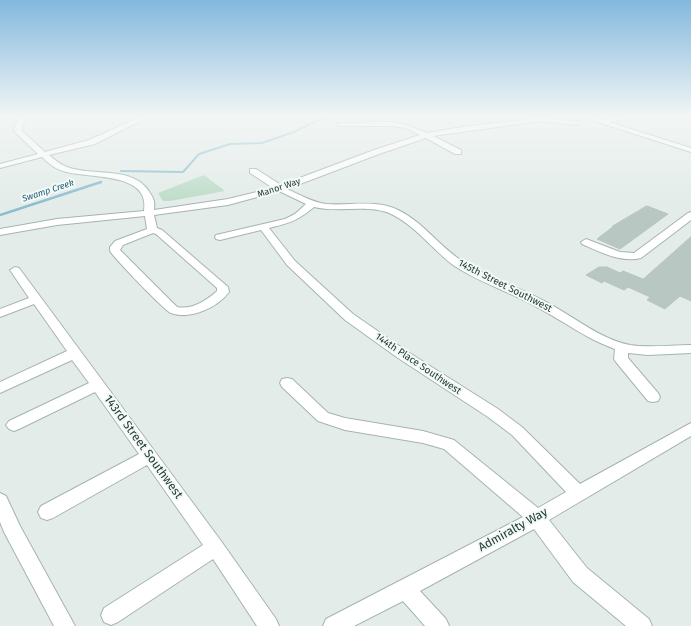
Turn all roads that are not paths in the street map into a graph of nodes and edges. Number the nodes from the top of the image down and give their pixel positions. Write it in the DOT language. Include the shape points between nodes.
graph roads {
  1 [pos="34,145"];
  2 [pos="79,145"];
  3 [pos="400,145"];
  4 [pos="444,145"];
  5 [pos="675,145"];
  6 [pos="691,150"];
  7 [pos="458,152"];
  8 [pos="44,154"];
  9 [pos="0,166"];
  10 [pos="253,171"];
  11 [pos="282,188"];
  12 [pos="313,203"];
  13 [pos="149,212"];
  14 [pos="691,215"];
  15 [pos="263,227"];
  16 [pos="152,230"];
  17 [pos="0,232"];
  18 [pos="220,237"];
  19 [pos="586,242"];
  20 [pos="15,270"];
  21 [pos="36,299"];
  22 [pos="0,313"];
  23 [pos="622,347"];
  24 [pos="691,349"];
  25 [pos="75,353"];
  26 [pos="287,383"];
  27 [pos="98,385"];
  28 [pos="0,388"];
  29 [pos="653,397"];
  30 [pos="14,425"];
  31 [pos="691,429"];
  32 [pos="150,456"];
  33 [pos="579,494"];
  34 [pos="0,501"];
  35 [pos="47,512"];
  36 [pos="537,518"];
  37 [pos="215,547"];
  38 [pos="405,589"];
  39 [pos="111,615"];
  40 [pos="65,626"];
  41 [pos="268,626"];
  42 [pos="333,626"];
  43 [pos="439,626"];
  44 [pos="642,626"];
  1 -- 8 [label="street"];
  2 -- 8 [label="street"];
  3 -- 11 [label="street, Manor Way"];
  4 -- 7 [label="street"];
  5 -- 6 [label="street"];
  8 -- 9 [label="street"];
  8 -- 13 [label="street" via="62,169 75,173 121,177 134,182 146,192 151,202"];
  10 -- 11 [label="street"];
  11 -- 12 [label="street, 145th Street Southwest"];
  11 -- 13 [label="street, Manor Way" via="228,202"];
  12 -- 15 [label="street" via="288,221"];
  12 -- 23 [label="street, 145th Street Southwest" via="366,206 402,216 459,264"];
  13 -- 16 [label="street"];
  13 -- 17 [label="street, Manor Way" via="42,224"];
  14 -- 19 [label="street" via="637,256 626,257 611,253"];
  15 -- 18 [label="street"];
  15 -- 33 [label="street, 144th Place Southwest" via="291,263 349,317 517,431"];
  16 -- 16 [label="street" via="119,243 115,251 173,310 181,313 198,308 215,300 223,292 222,287 160,232"];
  20 -- 21 [label="street, 143rd Street Southwest"];
  21 -- 22 [label="street"];
  21 -- 25 [label="street, 143rd Street Southwest"];
  23 -- 24 [label="street, 145th Street Southwest" via="642,351"];
  23 -- 29 [label="street" via="621,359"];
  25 -- 27 [label="street, 143rd Street Southwest"];
  25 -- 28 [label="street"];
  26 -- 36 [label="street" via="323,417 345,424 449,444"];
  27 -- 30 [label="street"];
  27 -- 32 [label="street, 143rd Street Southwest"];
  31 -- 33 [label="street, Admiralty Way"];
  32 -- 35 [label="street"];
  32 -- 37 [label="street, 143rd Street Southwest"];
  33 -- 36 [label="street, Admiralty Way"];
  34 -- 40 [label="street" via="13,532"];
  36 -- 38 [label="street, Admiralty Way"];
  36 -- 44 [label="street" via="580,575"];
  37 -- 39 [label="street"];
  37 -- 41 [label="street, 143rd Street Southwest"];
  38 -- 42 [label="street, Admiralty Way"];
  38 -- 43 [label="street"];
}
